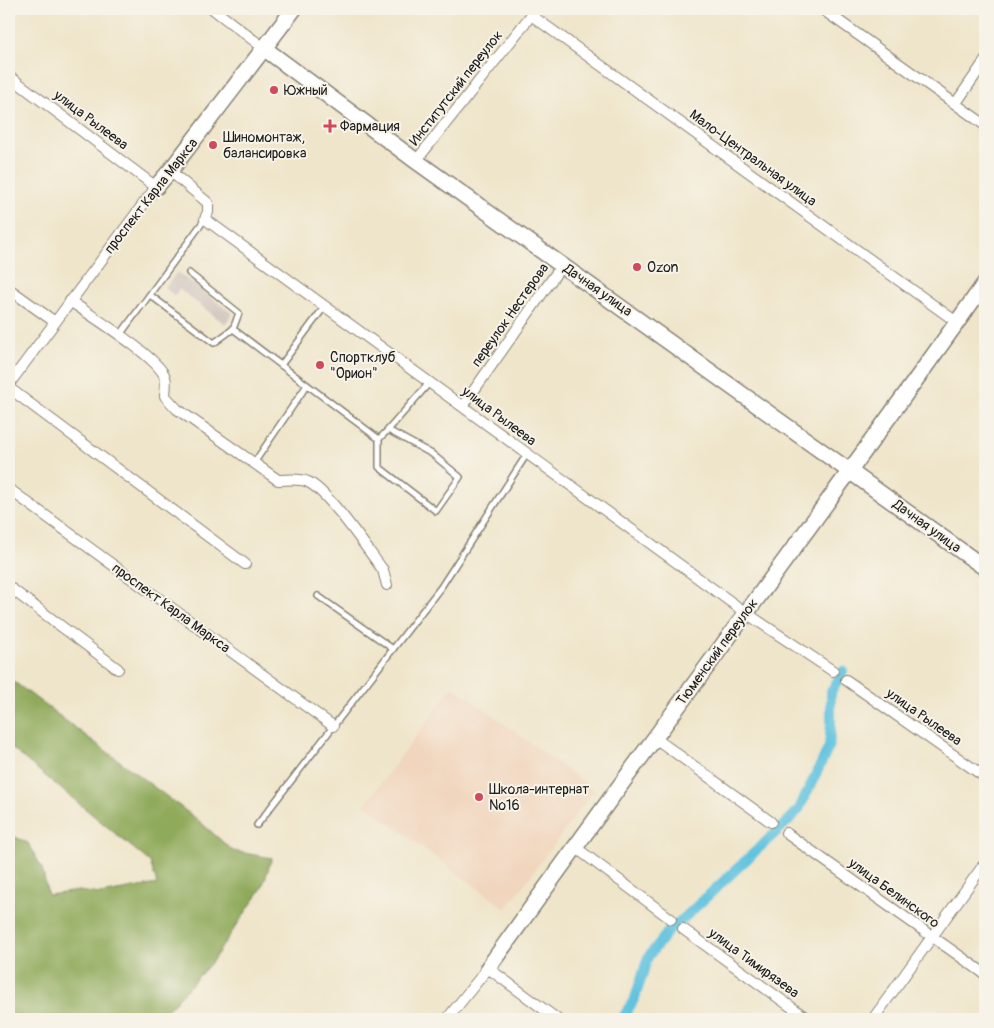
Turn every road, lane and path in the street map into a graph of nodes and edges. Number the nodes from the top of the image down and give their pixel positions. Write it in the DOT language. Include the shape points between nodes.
graph roads {
  1 [pos="212,9"];
  2 [pos="294,9"];
  3 [pos="822,9"];
  4 [pos="534,12"];
  5 [pos="265,49"];
  6 [pos="985,61"];
  7 [pos="9,76"];
  8 [pos="956,103"];
  9 [pos="985,125"];
  10 [pos="416,161"];
  11 [pos="170,171"];
  12 [pos="156,187"];
  13 [pos="205,219"];
  14 [pos="562,265"];
  15 [pos="190,273"];
  16 [pos="9,289"];
  17 [pos="983,292"];
  18 [pos="150,295"];
  19 [pos="70,301"];
  20 [pos="324,306"];
  21 [pos="55,322"];
  22 [pos="958,323"];
  23 [pos="233,329"];
  24 [pos="120,335"];
  25 [pos="281,366"];
  26 [pos="430,382"];
  27 [pos="9,384"];
  28 [pos="307,385"];
  29 [pos="9,388"];
  30 [pos="463,406"];
  31 [pos="388,430"];
  32 [pos="379,439"];
  33 [pos="527,454"];
  34 [pos="254,463"];
  35 [pos="851,471"];
  36 [pos="9,489"];
  37 [pos="245,564"];
  38 [pos="985,568"];
  39 [pos="387,585"];
  40 [pos="9,587"];
  41 [pos="318,596"];
  42 [pos="746,612"];
  43 [pos="393,649"];
  44 [pos="118,668"];
  45 [pos="833,671"];
  46 [pos="846,680"];
  47 [pos="333,726"];
  48 [pos="655,738"];
  49 [pos="985,777"];
  50 [pos="771,822"];
  51 [pos="257,825"];
  52 [pos="786,833"];
  53 [pos="575,847"];
  54 [pos="985,863"];
  55 [pos="671,919"];
  56 [pos="683,929"];
  57 [pos="932,938"];
  58 [pos="488,968"];
  59 [pos="985,974"];
  60 [pos="447,1019"];
  61 [pos="557,1019"];
  62 [pos="808,1019"];
  63 [pos="872,1019"];
  1 -- 5 [label="street, Дачная улица"];
  2 -- 5 [label="street, проспект Карла Маркса"];
  3 -- 8 [label="street"];
  4 -- 10 [label="street, Институтский переулок"];
  4 -- 22 [label="street, Мало-Центральная улица"];
  5 -- 10 [label="street, Дачная улица"];
  5 -- 11 [label="street, проспект Карла Маркса"];
  6 -- 8 [label="street"];
  7 -- 12 [label="street, улица Рылеева"];
  8 -- 9 [label="street"];
  10 -- 14 [label="street, Дачная улица"];
  11 -- 12 [label="street, проспект Карла Маркса"];
  11 -- 13 [label="street" via="208,203"];
  12 -- 19 [label="street, проспект Карла Маркса"];
  13 -- 18 [label="lane"];
  13 -- 20 [label="street, улица Рылеева"];
  14 -- 30 [label="street, переулок Нестерова"];
  14 -- 35 [label="street, Дачная улица"];
  15 -- 23 [label="lane" via="239,313"];
  16 -- 21 [label="street"];
  17 -- 22 [label="street, Тюменский переулок"];
  18 -- 23 [label="lane" via="214,343"];
  18 -- 24 [label="lane"];
  19 -- 21 [label="street, проспект Карла Маркса"];
  19 -- 24 [label="street"];
  20 -- 25 [label="lane"];
  20 -- 26 [label="street, улица Рылеева"];
  21 -- 27 [label="street, проспект Карла Маркса"];
  22 -- 35 [label="street, Тюменский переулок"];
  23 -- 25 [label="lane"];
  24 -- 34 [label="street" via="161,369 166,379 165,396 177,410"];
  25 -- 28 [label="lane"];
  26 -- 30 [label="street, улица Рылеева"];
  26 -- 31 [label="lane"];
  28 -- 32 [label="lane"];
  28 -- 34 [label="lane"];
  29 -- 37 [label="street"];
  30 -- 33 [label="street, улица Рылеева"];
  31 -- 32 [label="lane"];
  31 -- 32 [label="lane" via="432,454 460,477 436,511 379,467"];
  33 -- 42 [label="street, улица Рылеева"];
  33 -- 43 [label="lane" via="441,587"];
  34 -- 39 [label="street" via="278,480 309,482 326,496 382,570"];
  35 -- 38 [label="street, Дачная улица"];
  35 -- 42 [label="street, Тюменский переулок"];
  36 -- 47 [label="street, проспект Карла Маркса"];
  40 -- 44 [label="street"];
  41 -- 43 [label="lane"];
  42 -- 45 [label="street, улица Рылеева"];
  42 -- 48 [label="street, Тюменский переулок"];
  43 -- 47 [label="lane"];
  46 -- 49 [label="street, улица Рылеева"];
  47 -- 51 [label="lane"];
  48 -- 50 [label="street"];
  48 -- 53 [label="street, Тюменский переулок"];
  52 -- 57 [label="street, улица Белинского"];
  53 -- 55 [label="street"];
  53 -- 58 [label="street, Тюменский переулок"];
  54 -- 57 [label="street"];
  56 -- 62 [label="street, улица Тимирязева"];
  57 -- 59 [label="street, улица Белинского"];
  57 -- 63 [label="street"];
  58 -- 60 [label="street, Тюменский переулок"];
  58 -- 61 [label="street"];
}
